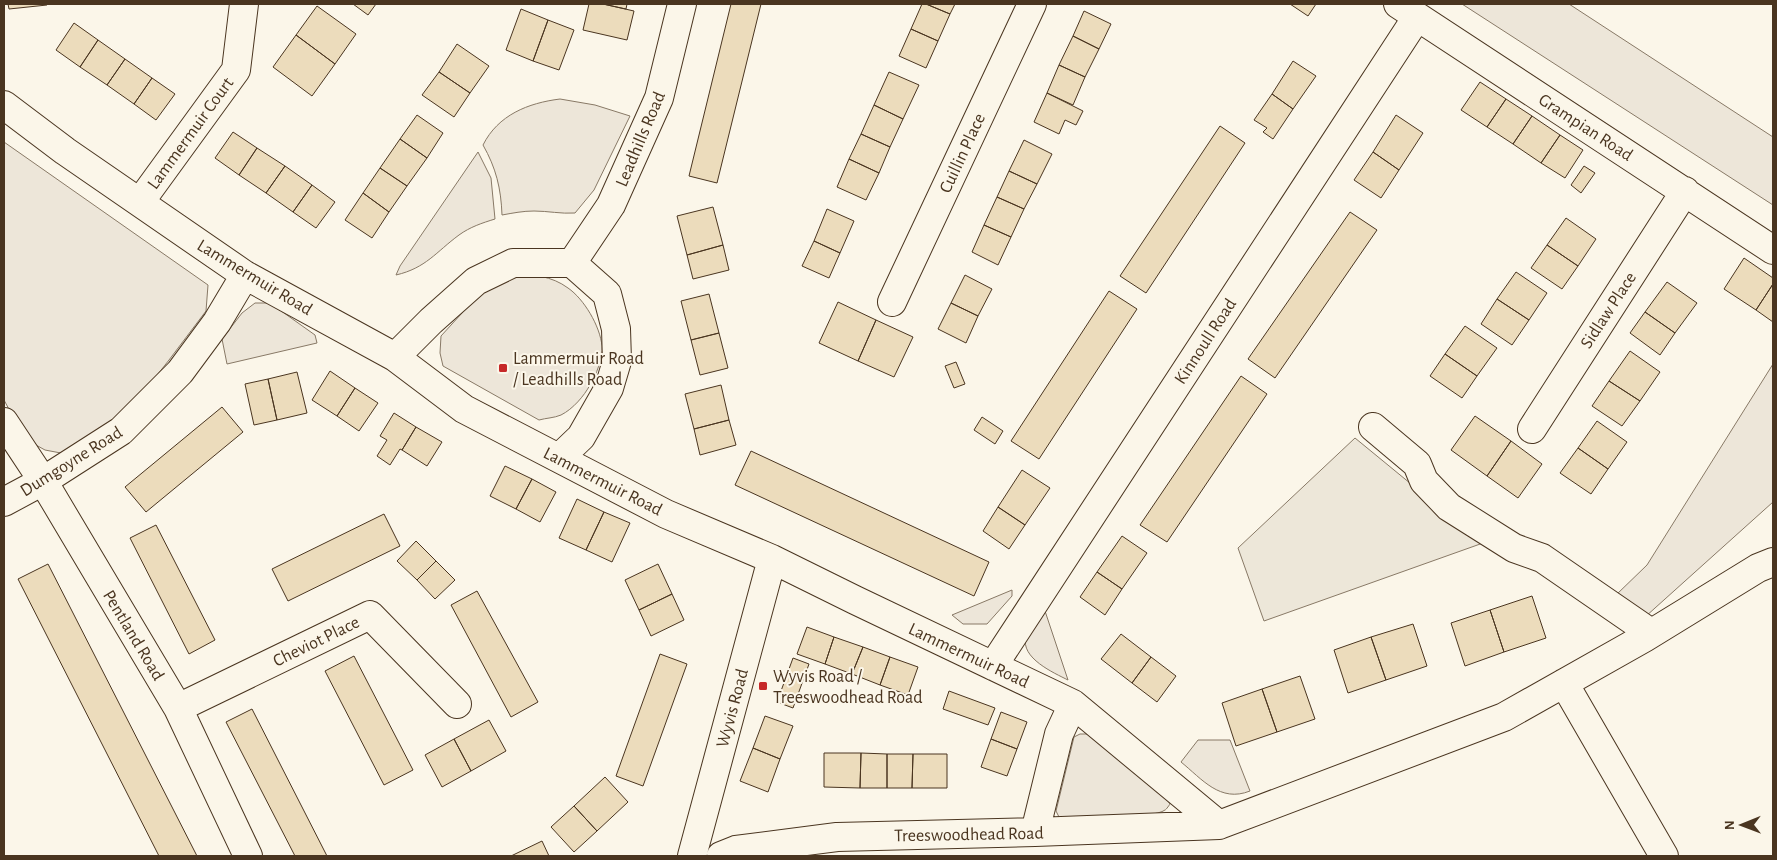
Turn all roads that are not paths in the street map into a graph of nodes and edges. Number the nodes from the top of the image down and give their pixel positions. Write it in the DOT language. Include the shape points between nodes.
graph roads {
  1 [pos="244,4"];
  2 [pos="682,4"];
  3 [pos="1032,4"];
  4 [pos="1408,10"];
  5 [pos="4,105"];
  6 [pos="1685,191"];
  7 [pos="140,202"];
  8 [pos="1773,250"];
  9 [pos="572,263"];
  10 [pos="246,276"];
  11 [pos="892,302"];
  12 [pos="395,358"];
  13 [pos="4,422"];
  14 [pos="1374,428"];
  15 [pos="1532,429"];
  16 [pos="559,458"];
  17 [pos="43,481"];
  18 [pos="4,502"];
  19 [pos="772,559"];
  20 [pos="1768,572"];
  21 [pos="1651,633"];
  22 [pos="993,666"];
  23 [pos="1564,684"];
  24 [pos="457,704"];
  25 [pos="1073,704"];
  26 [pos="178,708"];
  27 [pos="1219,825"];
  28 [pos="1036,832"];
  29 [pos="248,856"];
  30 [pos="692,856"];
  31 [pos="721,856"];
  32 [pos="1664,856"];
  1 -- 7 [label="street, Lammermuir Court" via="236,70"];
  2 -- 9 [label="street, Leadhills Road" via="659,98 612,205"];
  3 -- 11 [label="street, Cuillin Place"];
  4 -- 6 [label="street, Grampian Road"];
  4 -- 22 [label="street, Kinnoull Road"];
  5 -- 7 [label="street, Lammermuir Road"];
  6 -- 8 [label="street, Grampian Road"];
  6 -- 15 [label="street, Sidlaw Place"];
  7 -- 10 [label="street, Lammermuir Road"];
  9 -- 12 [label="street" via="513,263 476,281 431,320"];
  9 -- 16 [label="street" via="607,294 616,329 617,361 609,388 581,437"];
  10 -- 12 [label="street, Lammermuir Road"];
  10 -- 17 [label="street, Dumgoyne Road" via="180,372 121,431"];
  12 -- 16 [label="street, Lammermuir Road" via="464,409"];
  13 -- 17 [label="street, Pentland Road"];
  14 -- 21 [label="street" via="1417,464 1424,482 1449,507 1514,548 1542,558"];
  16 -- 19 [label="street, Lammermuir Road" via="666,514"];
  17 -- 18 [label="street, Dumgoyne Road"];
  17 -- 26 [label="street, Pentland Road"];
  19 -- 22 [label="street, Lammermuir Road"];
  19 -- 30 [label="street, Wyvis Road"];
  20 -- 21 [label="street, Treeswoodhead Road"];
  21 -- 23 [label="street, Treeswoodhead Road"];
  22 -- 25 [label="street, Lammermuir Road"];
  23 -- 27 [label="street, Treeswoodhead Road" via="1504,717"];
  23 -- 32 [label="street"];
  24 -- 26 [label="street, Cheviot Place" via="370,615"];
  25 -- 27 [label="street, Lammermuir Road"];
  25 -- 28 [label="street" via="1059,734"];
  26 -- 29 [label="street, Pentland Road"];
  27 -- 28 [label="street, Treeswoodhead Road"];
  28 -- 31 [label="street, Treeswoodhead Road" via="837,837 736,850"];
}
